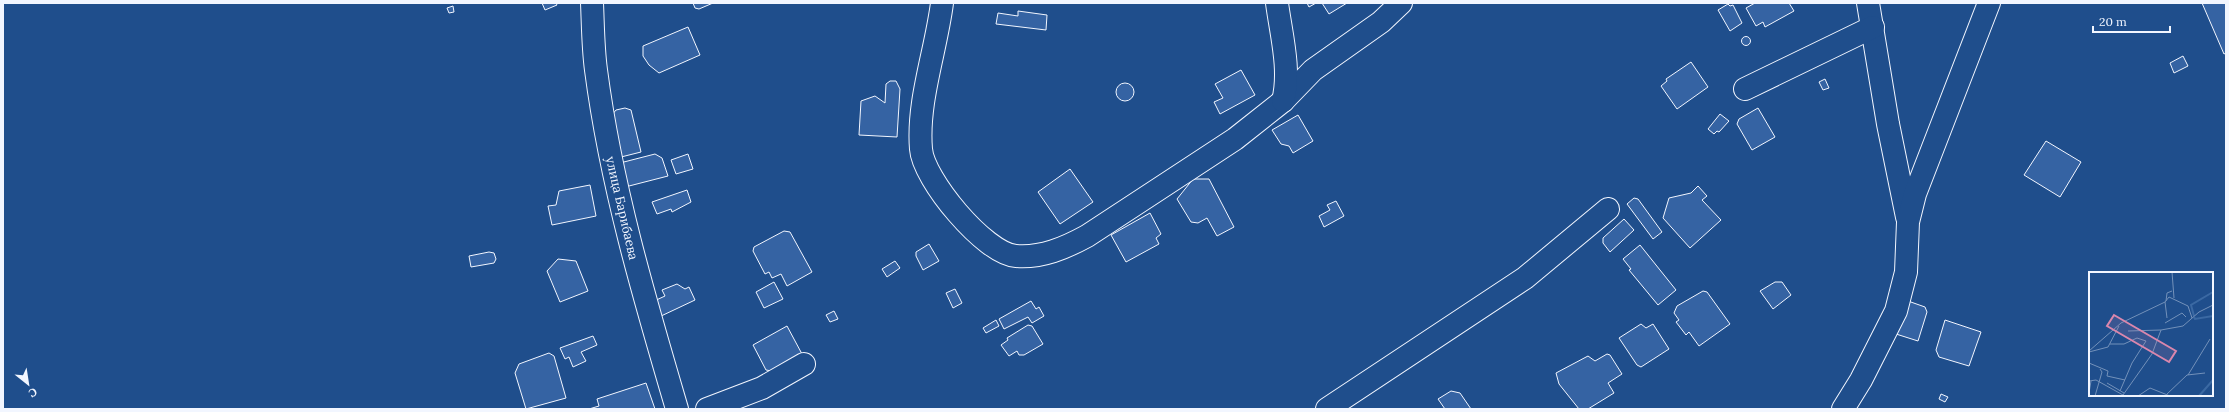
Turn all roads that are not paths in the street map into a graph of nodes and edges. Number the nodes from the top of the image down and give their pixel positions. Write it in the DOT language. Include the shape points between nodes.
graph roads {
  1 [pos="592,3"];
  2 [pos="942,3"];
  3 [pos="1277,3"];
  4 [pos="1401,3"];
  5 [pos="1868,3"];
  6 [pos="1989,3"];
  7 [pos="1873,27"];
  8 [pos="1745,89"];
  9 [pos="1283,101"];
  10 [pos="1608,209"];
  11 [pos="1908,222"];
  12 [pos="804,364"];
  13 [pos="676,409"];
  14 [pos="707,409"];
  15 [pos="1327,409"];
  16 [pos="1843,409"];
  1 -- 13 [label="street, улица Барибаева" via="596,68 610,158 642,291"];
  2 -- 9 [label="street" via="926,91 920,134 921,152 926,168 962,221 994,246 1014,256 1038,256 1066,248 1087,236 1235,139"];
  3 -- 9 [label="street" via="1287,87"];
  4 -- 9 [label="street" via="1381,22 1313,70"];
  5 -- 7 [label="street"];
  6 -- 11 [label="street" via="1915,194"];
  7 -- 8 [label="street"];
  7 -- 11 [label="street" via="1888,124"];
  10 -- 15 [label="street" via="1525,278"];
  11 -- 16 [label="street" via="1906,272 1896,311 1861,380"];
  12 -- 14 [label="street" via="762,388"];
}
